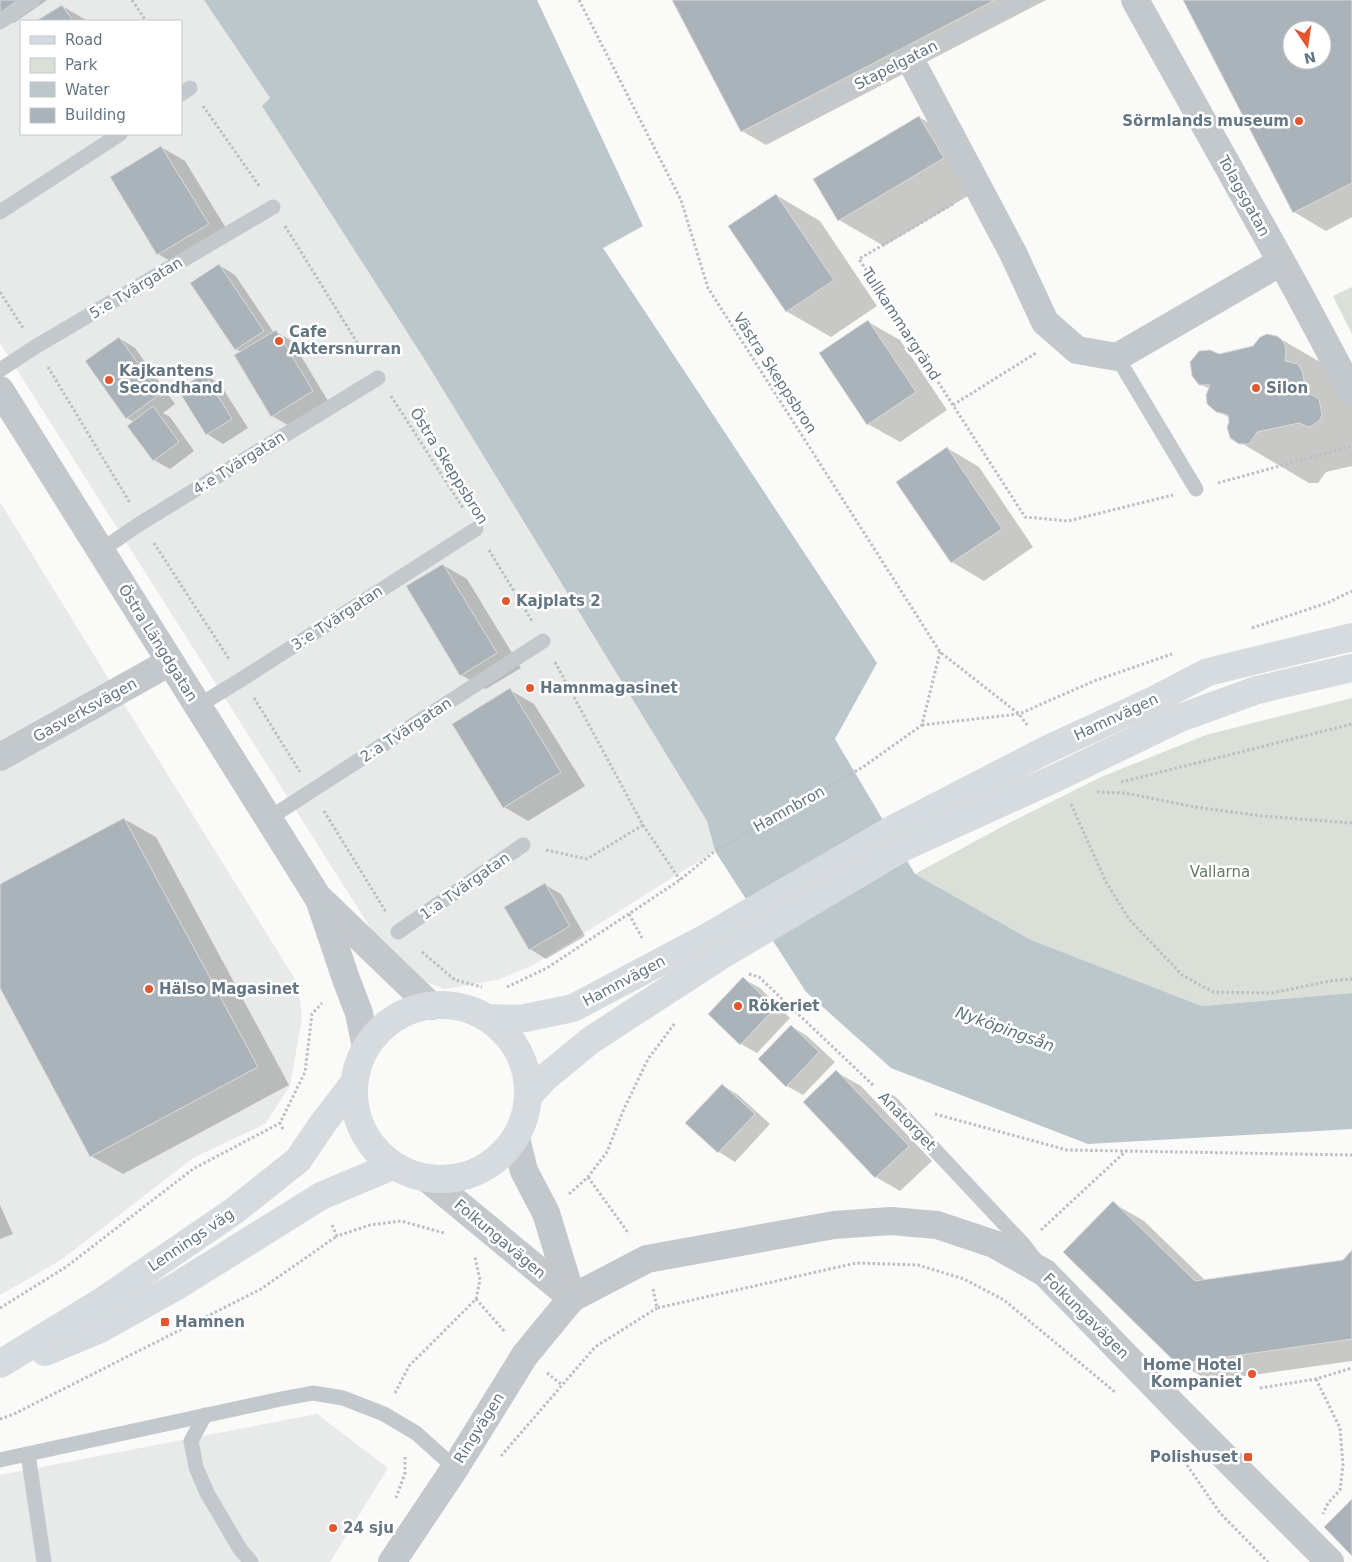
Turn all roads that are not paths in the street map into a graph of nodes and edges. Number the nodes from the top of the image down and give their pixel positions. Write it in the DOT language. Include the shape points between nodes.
graph roads {
  1 [pos="33,0"];
  2 [pos="1023,0"];
  3 [pos="1135,0"];
  4 [pos="0,22"];
  5 [pos="910,59"];
  6 [pos="769,130"];
  7 [pos="118,135"];
  8 [pos="272,207"];
  9 [pos="0,212"];
  10 [pos="1281,262"];
  11 [pos="1118,357"];
  12 [pos="0,370"];
  13 [pos="378,378"];
  14 [pos="0,390"];
  15 [pos="1352,393"];
  16 [pos="1196,489"];
  17 [pos="476,529"];
  18 [pos="100,551"];
  19 [pos="1352,637"];
  20 [pos="544,640"];
  21 [pos="170,662"];
  22 [pos="1352,668"];
  23 [pos="198,706"];
  24 [pos="0,757"];
  25 [pos="268,819"];
  26 [pos="898,838"];
  27 [pos="523,845"];
  28 [pos="317,896"];
  29 [pos="757,922"];
  30 [pos="398,932"];
  31 [pos="431,1006"];
  32 [pos="488,1018"];
  33 [pos="366,1047"];
  34 [pos="354,1083"];
  35 [pos="529,1095"];
  36 [pos="890,1102"];
  37 [pos="516,1138"];
  38 [pos="392,1166"];
  39 [pos="428,1179"];
  40 [pos="1045,1273"];
  41 [pos="572,1298"];
  42 [pos="0,1364"];
  43 [pos="0,1370"];
  44 [pos="205,1415"];
  45 [pos="28,1454"];
  46 [pos="0,1460"];
  47 [pos="455,1468"];
  48 [pos="44,1562"];
  49 [pos="251,1562"];
  50 [pos="392,1562"];
  51 [pos="1330,1562"];
  1 -- 4 [label="lane"];
  2 -- 5 [label="lane, Stapelgatan"];
  3 -- 10 [label="street, Tolagsgatan"];
  5 -- 6 [label="lane, Stapelgatan"];
  5 -- 11 [label="street" via="1013,253 1045,322 1077,350"];
  7 -- 9 [label="lane"];
  8 -- 12 [label="lane, 5:e Tvärgatan"];
  10 -- 11 [label="street"];
  10 -- 15 [label="street, Tolagsgatan"];
  11 -- 16 [label="lane"];
  13 -- 18 [label="lane, 4:e Tvärgatan"];
  14 -- 18 [label="street, Östra Längdgatan"];
  17 -- 23 [label="lane, 3:e Tvärgatan"];
  18 -- 21 [label="street, Östra Längdgatan"];
  19 -- 26 [label="main road, Hamnvägen" via="1208,672 1046,750"];
  20 -- 25 [label="lane, 2:a Tvärgatan"];
  21 -- 23 [label="street, Östra Längdgatan"];
  21 -- 24 [label="street, Gasverksvägen"];
  22 -- 26 [label="main road, Hamnvägen" via="1257,690 1180,718 1058,777"];
  23 -- 25 [label="street, Östra Längdgatan"];
  25 -- 28 [label="street, Östra Längdgatan"];
  26 -- 29 [label="main road"];
  27 -- 30 [label="lane, 1:a Tvärgatan"];
  28 -- 31 [label="street, Östra Längdgatan"];
  28 -- 33 [label="street, Östra Längdgatan" via="359,1013"];
  29 -- 32 [label="main road, Hamnvägen" via="709,936 573,1008 520,1019"];
  29 -- 35 [label="main road, Hamnvägen" via="722,955 591,1040 546,1076"];
  31 -- 32 [label="main road" via="460,1007"];
  31 -- 33 [label="main road" via="411,1010 394,1019 378,1031"];
  32 -- 35 [label="main road" via="506,1033 519,1051 527,1073"];
  33 -- 34 [label="main road"];
  34 -- 38 [label="main road" via="354,1107 361,1130 374,1150"];
  34 -- 42 [label="main road, Lennings väg" via="298,1160 234,1211 101,1302"];
  35 -- 37 [label="main road" via="526,1117"];
  36 -- 40 [label="lane, Anatorget" via="1024,1245"];
  37 -- 39 [label="main road" via="500,1158 479,1172 454,1179"];
  37 -- 41 [label="street, Folkungavägen" via="524,1171 546,1213"];
  38 -- 39 [label="main road"];
  38 -- 43 [label="main road, Lennings väg" via="321,1196 177,1286 100,1329"];
  39 -- 41 [label="street, Folkungavägen"];
  40 -- 41 [label="street, Folkungavägen" via="994,1244 938,1225 890,1221 834,1225 647,1259"];
  40 -- 51 [label="street, Folkungavägen"];
  41 -- 47 [label="street, Ringvägen" via="525,1355"];
  44 -- 45 [label="lane"];
  44 -- 47 [label="lane" via="313,1393 343,1398 384,1414 416,1433"];
  44 -- 49 [label="lane" via="191,1441 196,1468 206,1493"];
  45 -- 46 [label="lane"];
  45 -- 48 [label="lane"];
  47 -- 50 [label="street, Ringvägen"];
}
